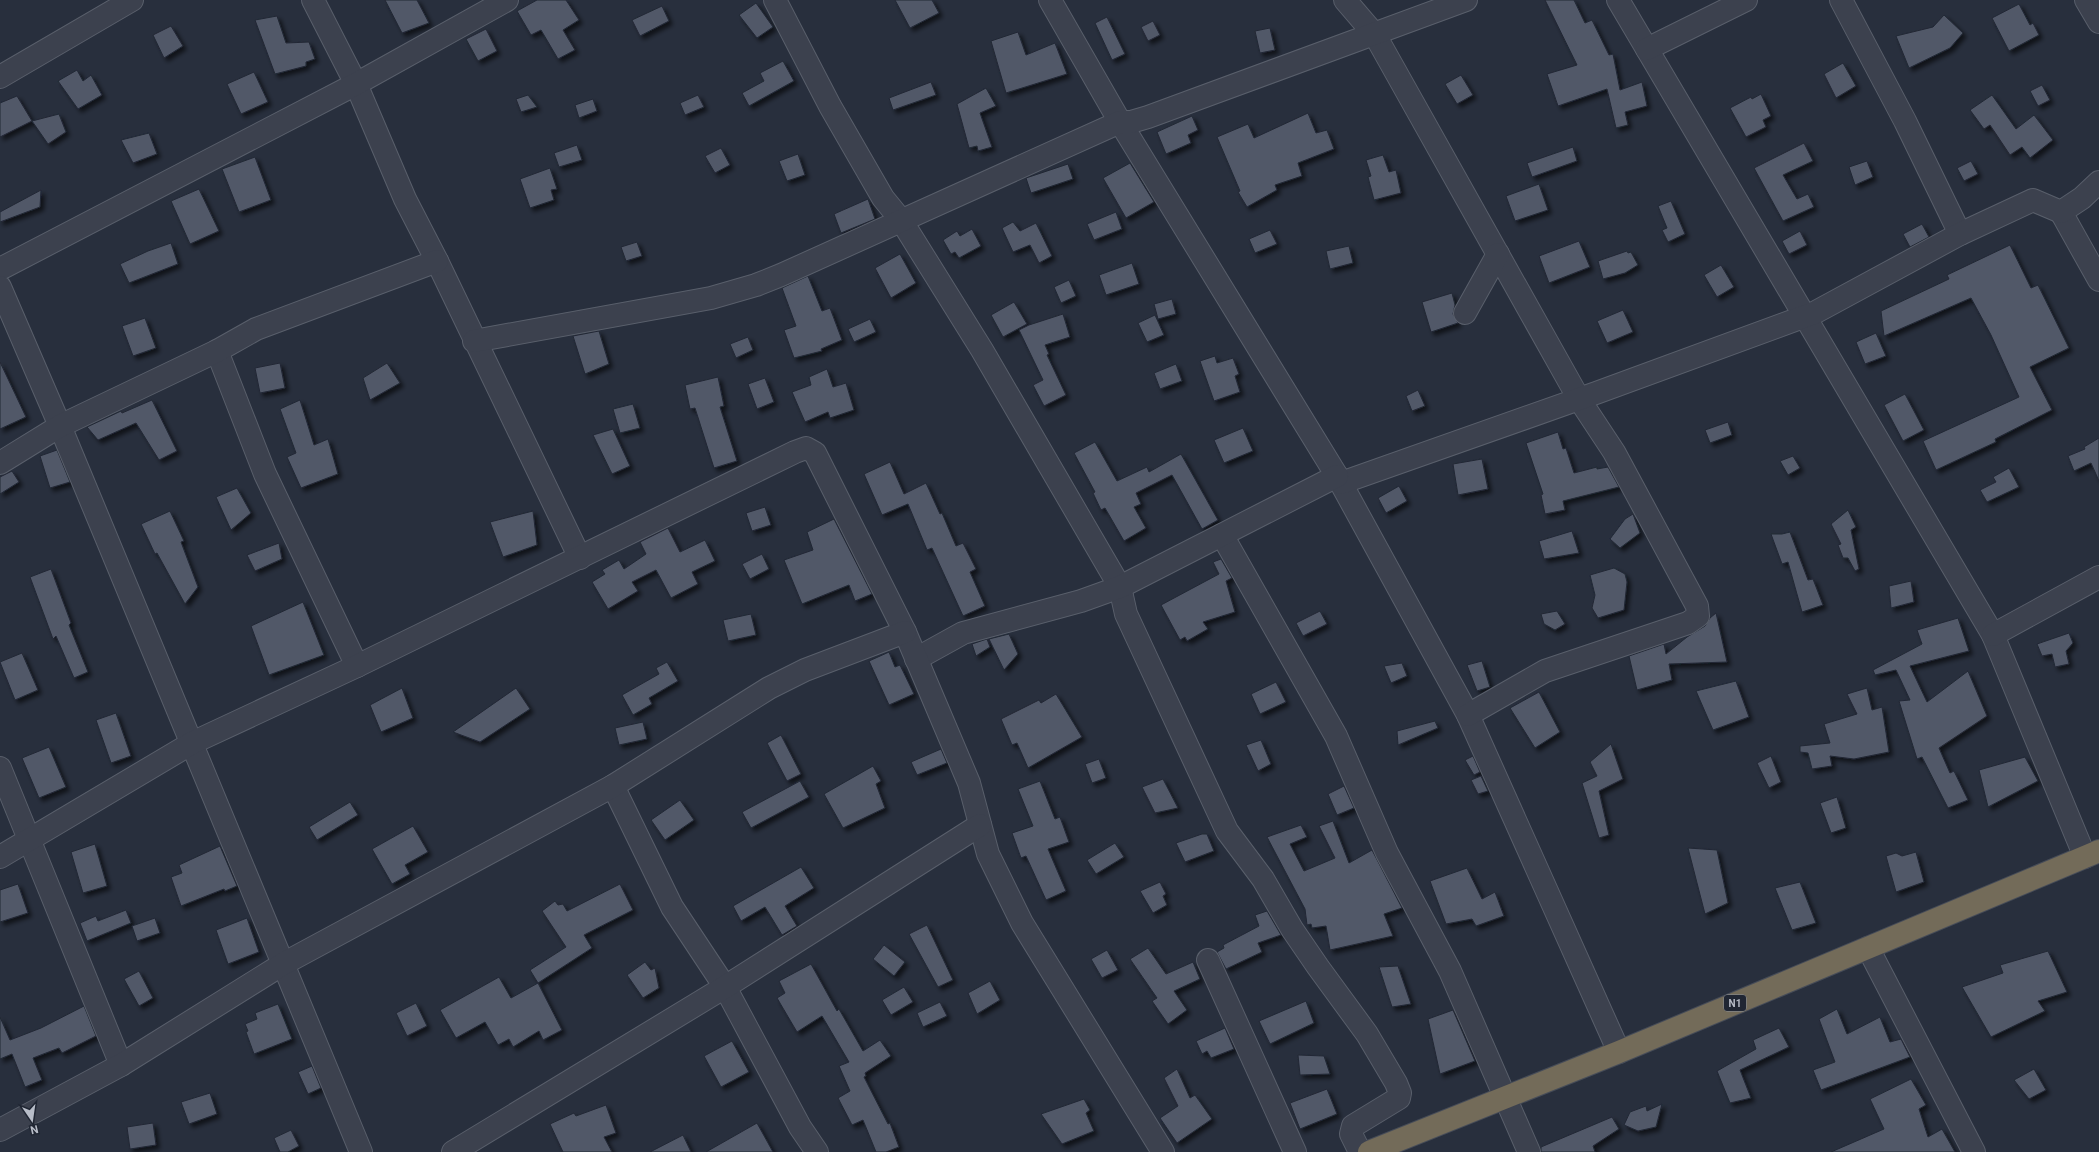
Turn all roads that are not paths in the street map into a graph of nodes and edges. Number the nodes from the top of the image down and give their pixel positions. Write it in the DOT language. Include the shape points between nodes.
graph roads {
  1 [pos="132,0"];
  2 [pos="313,0"];
  3 [pos="507,0"];
  4 [pos="775,0"];
  5 [pos="1050,0"];
  6 [pos="1345,0"];
  7 [pos="1466,0"];
  8 [pos="1618,0"];
  9 [pos="1746,0"];
  10 [pos="1841,0"];
  11 [pos="2086,0"];
  12 [pos="2099,22"];
  13 [pos="1375,35"];
  14 [pos="1647,49"];
  15 [pos="0,77"];
  16 [pos="356,84"];
  17 [pos="1120,122"];
  18 [pos="2099,182"];
  19 [pos="2061,212"];
  20 [pos="901,220"];
  21 [pos="1960,234"];
  22 [pos="1498,254"];
  23 [pos="436,262"];
  24 [pos="0,269"];
  25 [pos="2099,280"];
  26 [pos="0,287"];
  27 [pos="1465,313"];
  28 [pos="1804,316"];
  29 [pos="474,341"];
  30 [pos="217,351"];
  31 [pos="1579,399"];
  32 [pos="60,426"];
  33 [pos="0,463"];
  34 [pos="1339,480"];
  35 [pos="1222,535"];
  36 [pos="580,558"];
  37 [pos="2099,577"];
  38 [pos="1120,587"];
  39 [pos="904,632"];
  40 [pos="1993,635"];
  41 [pos="916,659"];
  42 [pos="357,666"];
  43 [pos="1468,715"];
  44 [pos="192,743"];
  45 [pos="0,768"];
  46 [pos="613,786"];
  47 [pos="980,825"];
  48 [pos="30,840"];
  49 [pos="2092,854"];
  50 [pos="0,857"];
  51 [pos="1868,948"];
  52 [pos="1208,960"];
  53 [pos="282,964"];
  54 [pos="725,987"];
  55 [pos="1619,1052"];
  56 [pos="121,1065"];
  57 [pos="1506,1098"];
  58 [pos="0,1130"];
  59 [pos="361,1152"];
  60 [pos="453,1152"];
  61 [pos="817,1152"];
  62 [pos="1163,1152"];
  63 [pos="1295,1152"];
  64 [pos="1360,1152"];
  65 [pos="1369,1152"];
  66 [pos="1529,1152"];
  67 [pos="1974,1152"];
  1 -- 15 [label="street"];
  2 -- 16 [label="street"];
  3 -- 16 [label="street"];
  4 -- 20 [label="street" via="830,106 879,192"];
  5 -- 17 [label="street"];
  6 -- 13 [label="street"];
  7 -- 13 [label="street"];
  8 -- 14 [label="street"];
  9 -- 14 [label="street"];
  10 -- 21 [label="street" via="1905,121"];
  11 -- 12 [label="street"];
  13 -- 17 [label="street" via="1148,117"];
  13 -- 22 [label="street"];
  14 -- 28 [label="street"];
  16 -- 23 [label="street" via="418,228"];
  16 -- 24 [label="street"];
  17 -- 20 [label="street"];
  17 -- 34 [label="street"];
  18 -- 19 [label="street" via="2082,198"];
  19 -- 21 [label="street" via="2033,200"];
  19 -- 25 [label="street"];
  20 -- 29 [label="street" via="781,275 711,298"];
  20 -- 38 [label="street" via="982,350"];
  21 -- 28 [label="street"];
  22 -- 27 [label="street"];
  22 -- 31 [label="street"];
  23 -- 29 [label="street"];
  23 -- 30 [label="street" via="256,328"];
  26 -- 32 [label="street"];
  28 -- 31 [label="street"];
  28 -- 40 [label="street"];
  29 -- 36 [label="street"];
  30 -- 32 [label="street"];
  30 -- 42 [label="street" via="269,482"];
  31 -- 34 [label="street"];
  31 -- 43 [label="street" via="1614,452 1697,606 1698,616 1688,623 1545,671"];
  32 -- 33 [label="street"];
  32 -- 44 [label="street"];
  34 -- 35 [label="street"];
  34 -- 43 [label="street"];
  35 -- 38 [label="street"];
  35 -- 57 [label="street" via="1336,736 1390,860 1450,971"];
  36 -- 39 [label="street" via="806,448 815,453"];
  36 -- 42 [label="street"];
  37 -- 40 [label="street"];
  38 -- 41 [label="street" via="1081,601 963,632"];
  38 -- 64 [label="street" via="1126,614 1228,830 1263,879 1292,929 1367,1034 1396,1083 1399,1098 1353,1126 1351,1134"];
  39 -- 41 [label="street"];
  39 -- 46 [label="street" via="805,670 769,688"];
  40 -- 49 [label="street"];
  41 -- 47 [label="street" via="969,783"];
  42 -- 44 [label="street"];
  43 -- 55 [label="street"];
  44 -- 48 [label="street"];
  44 -- 53 [label="street"];
  45 -- 48 [label="street"];
  46 -- 53 [label="street"];
  46 -- 54 [label="street" via="672,907"];
  47 -- 54 [label="street"];
  47 -- 62 [label="street" via="988,854 1022,923"];
  48 -- 50 [label="street"];
  48 -- 56 [label="street"];
  49 -- 51 [label="highway, N1"];
  51 -- 55 [label="highway, N1"];
  51 -- 67 [label="street"];
  52 -- 63 [label="street"];
  53 -- 56 [label="street"];
  53 -- 59 [label="street"];
  54 -- 60 [label="street"];
  54 -- 61 [label="street" via="800,1126"];
  55 -- 57 [label="highway, N1"];
  56 -- 58 [label="street"];
  57 -- 65 [label="highway, N1"];
  57 -- 66 [label="street"];
}
